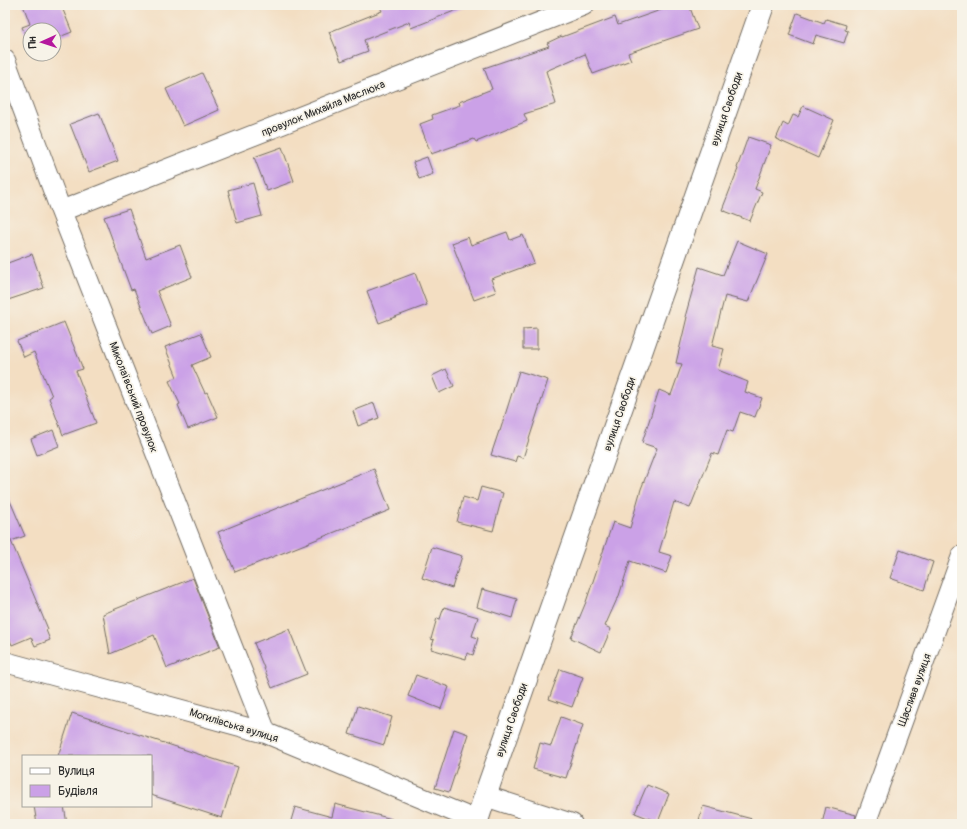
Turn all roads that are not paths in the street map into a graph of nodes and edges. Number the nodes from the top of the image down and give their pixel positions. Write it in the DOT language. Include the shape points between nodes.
graph roads {
  1 [pos="584,5"];
  2 [pos="763,5"];
  3 [pos="5,60"];
  4 [pos="61,211"];
  5 [pos="962,556"];
  6 [pos="5,662"];
  7 [pos="266,733"];
  8 [pos="485,796"];
  9 [pos="477,823"];
  10 [pos="572,824"];
  11 [pos="865,824"];
  1 -- 4 [label="street, провулок Михайла Маслюка"];
  2 -- 8 [label="street, вулиця Свободи"];
  3 -- 4 [label="street, Миколаївський провулок"];
  4 -- 7 [label="street, Миколаївський провулок"];
  5 -- 11 [label="street, Щаслива вулиця"];
  6 -- 7 [label="street, Могилівська вулиця"];
  7 -- 9 [label="street, Могилівська вулиця"];
  8 -- 9 [label="street, вулиця Свободи"];
  8 -- 10 [label="street"];
}
